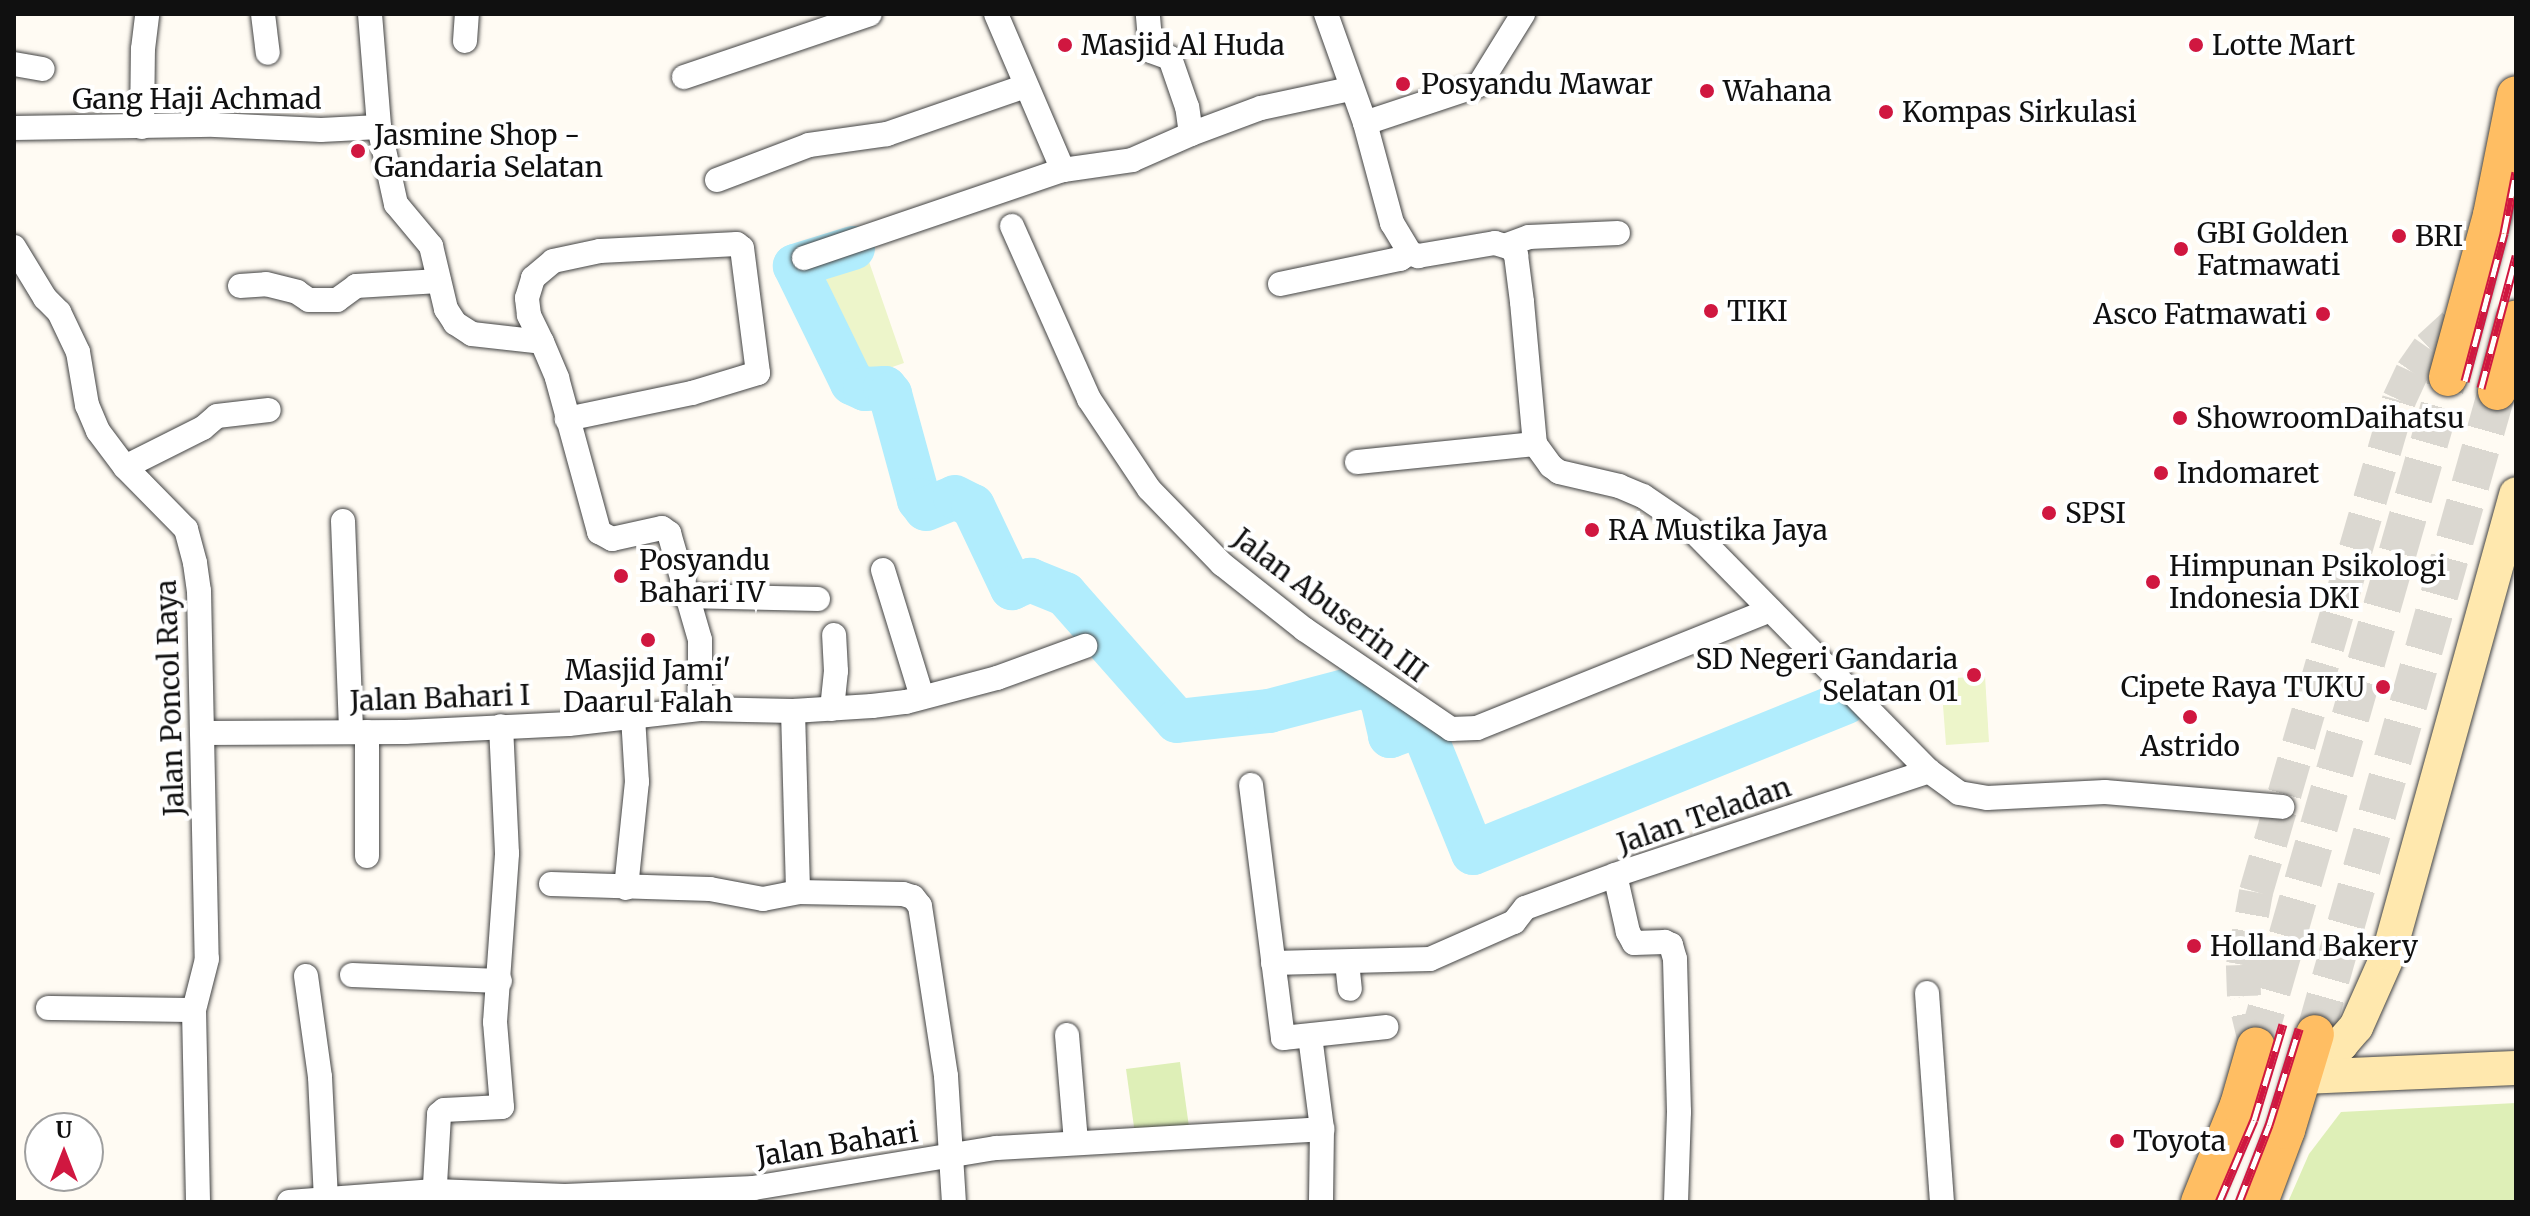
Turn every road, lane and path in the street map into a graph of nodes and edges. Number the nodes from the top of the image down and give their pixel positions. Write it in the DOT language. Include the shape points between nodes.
graph roads {
  1 [pos="147,14"];
  2 [pos="263,14"];
  3 [pos="370,14"];
  4 [pos="467,14"];
  5 [pos="870,14"];
  6 [pos="996,14"];
  7 [pos="1148,14"];
  8 [pos="1326,14"];
  9 [pos="1523,14"];
  10 [pos="465,41"];
  11 [pos="268,53"];
  12 [pos="14,64"];
  13 [pos="43,69"];
  14 [pos="684,77"];
  15 [pos="1026,86"];
  16 [pos="1350,89"];
  17 [pos="2516,95"];
  18 [pos="1365,123"];
  19 [pos="142,127"];
  20 [pos="379,127"];
  21 [pos="14,128"];
  22 [pos="1191,134"];
  23 [pos="2510,164"];
  24 [pos="1070,168"];
  25 [pos="717,180"];
  26 [pos="1012,226"];
  27 [pos="1618,233"];
  28 [pos="1507,245"];
  29 [pos="14,247"];
  30 [pos="1410,253"];
  31 [pos="804,258"];
  32 [pos="439,281"];
  33 [pos="1280,284"];
  34 [pos="240,286"];
  35 [pos="2515,325"];
  36 [pos="542,342"];
  37 [pos="2448,377"];
  38 [pos="2497,391"];
  39 [pos="269,410"];
  40 [pos="567,419"];
  41 [pos="1535,444"];
  42 [pos="1357,462"];
  43 [pos="125,467"];
  44 [pos="2516,494"];
  45 [pos="343,521"];
  46 [pos="2510,537"];
  47 [pos="883,570"];
  48 [pos="684,596"];
  49 [pos="818,599"];
  50 [pos="1770,610"];
  51 [pos="834,635"];
  52 [pos="1085,646"];
  53 [pos="922,697"];
  54 [pos="700,709"];
  55 [pos="832,709"];
  56 [pos="793,711"];
  57 [pos="633,717"];
  58 [pos="501,726"];
  59 [pos="359,732"];
  60 [pos="202,733"];
  61 [pos="1929,771"];
  62 [pos="1251,785"];
  63 [pos="2282,807"];
  64 [pos="367,856"];
  65 [pos="1615,875"];
  66 [pos="551,884"];
  67 [pos="626,888"];
  68 [pos="798,892"];
  69 [pos="1347,962"];
  70 [pos="1273,963"];
  71 [pos="352,975"];
  72 [pos="306,976"];
  73 [pos="500,981"];
  74 [pos="1350,989"];
  75 [pos="1927,993"];
  76 [pos="48,1008"];
  77 [pos="194,1010"];
  78 [pos="1386,1027"];
  79 [pos="1067,1035"];
  80 [pos="1310,1036"];
  81 [pos="2256,1046"];
  82 [pos="2308,1057"];
  83 [pos="2516,1068"];
  84 [pos="1322,1129"];
  85 [pos="1076,1142"];
  86 [pos="952,1156"];
  87 [pos="754,1195"];
  88 [pos="434,1196"];
  89 [pos="336,1200"];
  90 [pos="198,1202"];
  91 [pos="289,1202"];
  92 [pos="954,1202"];
  93 [pos="1321,1202"];
  94 [pos="1676,1202"];
  95 [pos="1942,1202"];
  96 [pos="2200,1202"];
  97 [pos="2259,1202"];
  1 -- 19 [label="street"];
  2 -- 11 [label="street"];
  3 -- 20 [label="street"];
  4 -- 10 [label="street"];
  5 -- 14 [label="street"];
  6 -- 15 [label="street"];
  7 -- 22 [label="street" via="1151,51 1170,58"];
  8 -- 16 [label="street"];
  9 -- 18 [label="street" via="1479,85"];
  12 -- 13 [label="street"];
  15 -- 24 [label="street"];
  15 -- 25 [label="street" via="887,134 809,145"];
  16 -- 18 [label="street"];
  16 -- 22 [label="street" via="1261,108"];
  17 -- 23 [label="main road"];
  18 -- 30 [label="street" via="1392,223"];
  19 -- 20 [label="street, Gang Haji Achmad"];
  19 -- 21 [label="street, Gang Haji Achmad"];
  20 -- 32 [label="street" via="396,204 431,246"];
  22 -- 24 [label="street" via="1132,160"];
  23 -- 37 [label="main road"];
  24 -- 31 [label="street"];
  26 -- 50 [label="street, Jalan Abuserin III" via="1089,399 1158,499 1222,564 1292,620 1451,729 1477,728"];
  27 -- 28 [label="street" via="1529,237"];
  28 -- 30 [label="street"];
  28 -- 41 [label="street" via="1516,255"];
  29 -- 43 [label="street, Jalan Poncol Raya" via="68,330 78,352 87,405"];
  30 -- 33 [label="street"];
  32 -- 34 [label="street" via="356,286 337,300 309,300 266,284"];
  32 -- 36 [label="street" via="446,309 463,330"];
  35 -- 38 [label="main road"];
  36 -- 40 [label="street"];
  36 -- 40 [label="street" via="527,298 533,278 553,261 600,251 737,244 742,248 758,373"];
  39 -- 43 [label="street" via="217,416"];
  40 -- 48 [label="street" via="599,532 612,539 665,529"];
  41 -- 42 [label="street"];
  41 -- 50 [label="street" via="1559,472 1619,486 1665,509"];
  43 -- 60 [label="street, Jalan Poncol Raya" via="190,539 199,591"];
  44 -- 46 [label="street"];
  45 -- 59 [label="street"];
  46 -- 82 [label="street" via="2389,953 2356,1027 2341,1044"];
  47 -- 53 [label="street"];
  48 -- 49 [label="street"];
  48 -- 54 [label="street" via="702,652"];
  50 -- 61 [label="street"];
  51 -- 55 [label="street"];
  52 -- 53 [label="street, Jalan Bahari I" via="997,678"];
  53 -- 55 [label="street, Jalan Bahari I"];
  54 -- 56 [label="street, Jalan Bahari I"];
  54 -- 57 [label="street, Jalan Bahari I"];
  55 -- 56 [label="street, Jalan Bahari I"];
  56 -- 68 [label="street"];
  57 -- 58 [label="street, Jalan Bahari I"];
  57 -- 67 [label="street" via="637,782"];
  58 -- 59 [label="street, Jalan Bahari I"];
  58 -- 73 [label="street" via="507,853"];
  59 -- 60 [label="street, Jalan Bahari I"];
  59 -- 64 [label="street"];
  60 -- 77 [label="street, Jalan Poncol Raya" via="207,959"];
  61 -- 63 [label="street" via="1971,797 2105,792"];
  61 -- 65 [label="street, Jalan Teladan"];
  62 -- 70 [label="street"];
  65 -- 69 [label="street" via="1525,908 1514,922 1430,959"];
  65 -- 94 [label="street, Jalan Teladan" via="1634,943 1665,942 1675,959"];
  66 -- 67 [label="street"];
  67 -- 68 [label="street" via="710,889 763,899"];
  68 -- 86 [label="street" via="903,894 920,906 946,1076"];
  69 -- 70 [label="street"];
  69 -- 74 [label="street"];
  70 -- 80 [label="street" via="1283,1038"];
  71 -- 73 [label="street"];
  72 -- 89 [label="street"];
  73 -- 88 [label="street" via="495,1022 502,1107 439,1114"];
  75 -- 95 [label="street"];
  76 -- 77 [label="street"];
  77 -- 90 [label="street, Jalan Poncol Raya"];
  78 -- 80 [label="street"];
  79 -- 85 [label="street"];
  80 -- 84 [label="street"];
  81 -- 96 [label="main road"];
  82 -- 83 [label="street"];
  82 -- 97 [label="main road"];
  84 -- 85 [label="street, Jalan Bahari"];
  84 -- 93 [label="street"];
  85 -- 86 [label="street, Jalan Bahari"];
  86 -- 87 [label="street, Jalan Bahari"];
  86 -- 92 [label="street"];
  87 -- 88 [label="street, Jalan Bahari"];
  88 -- 89 [label="street, Jalan Bahari"];
  89 -- 91 [label="street, Jalan Bahari"];
}
